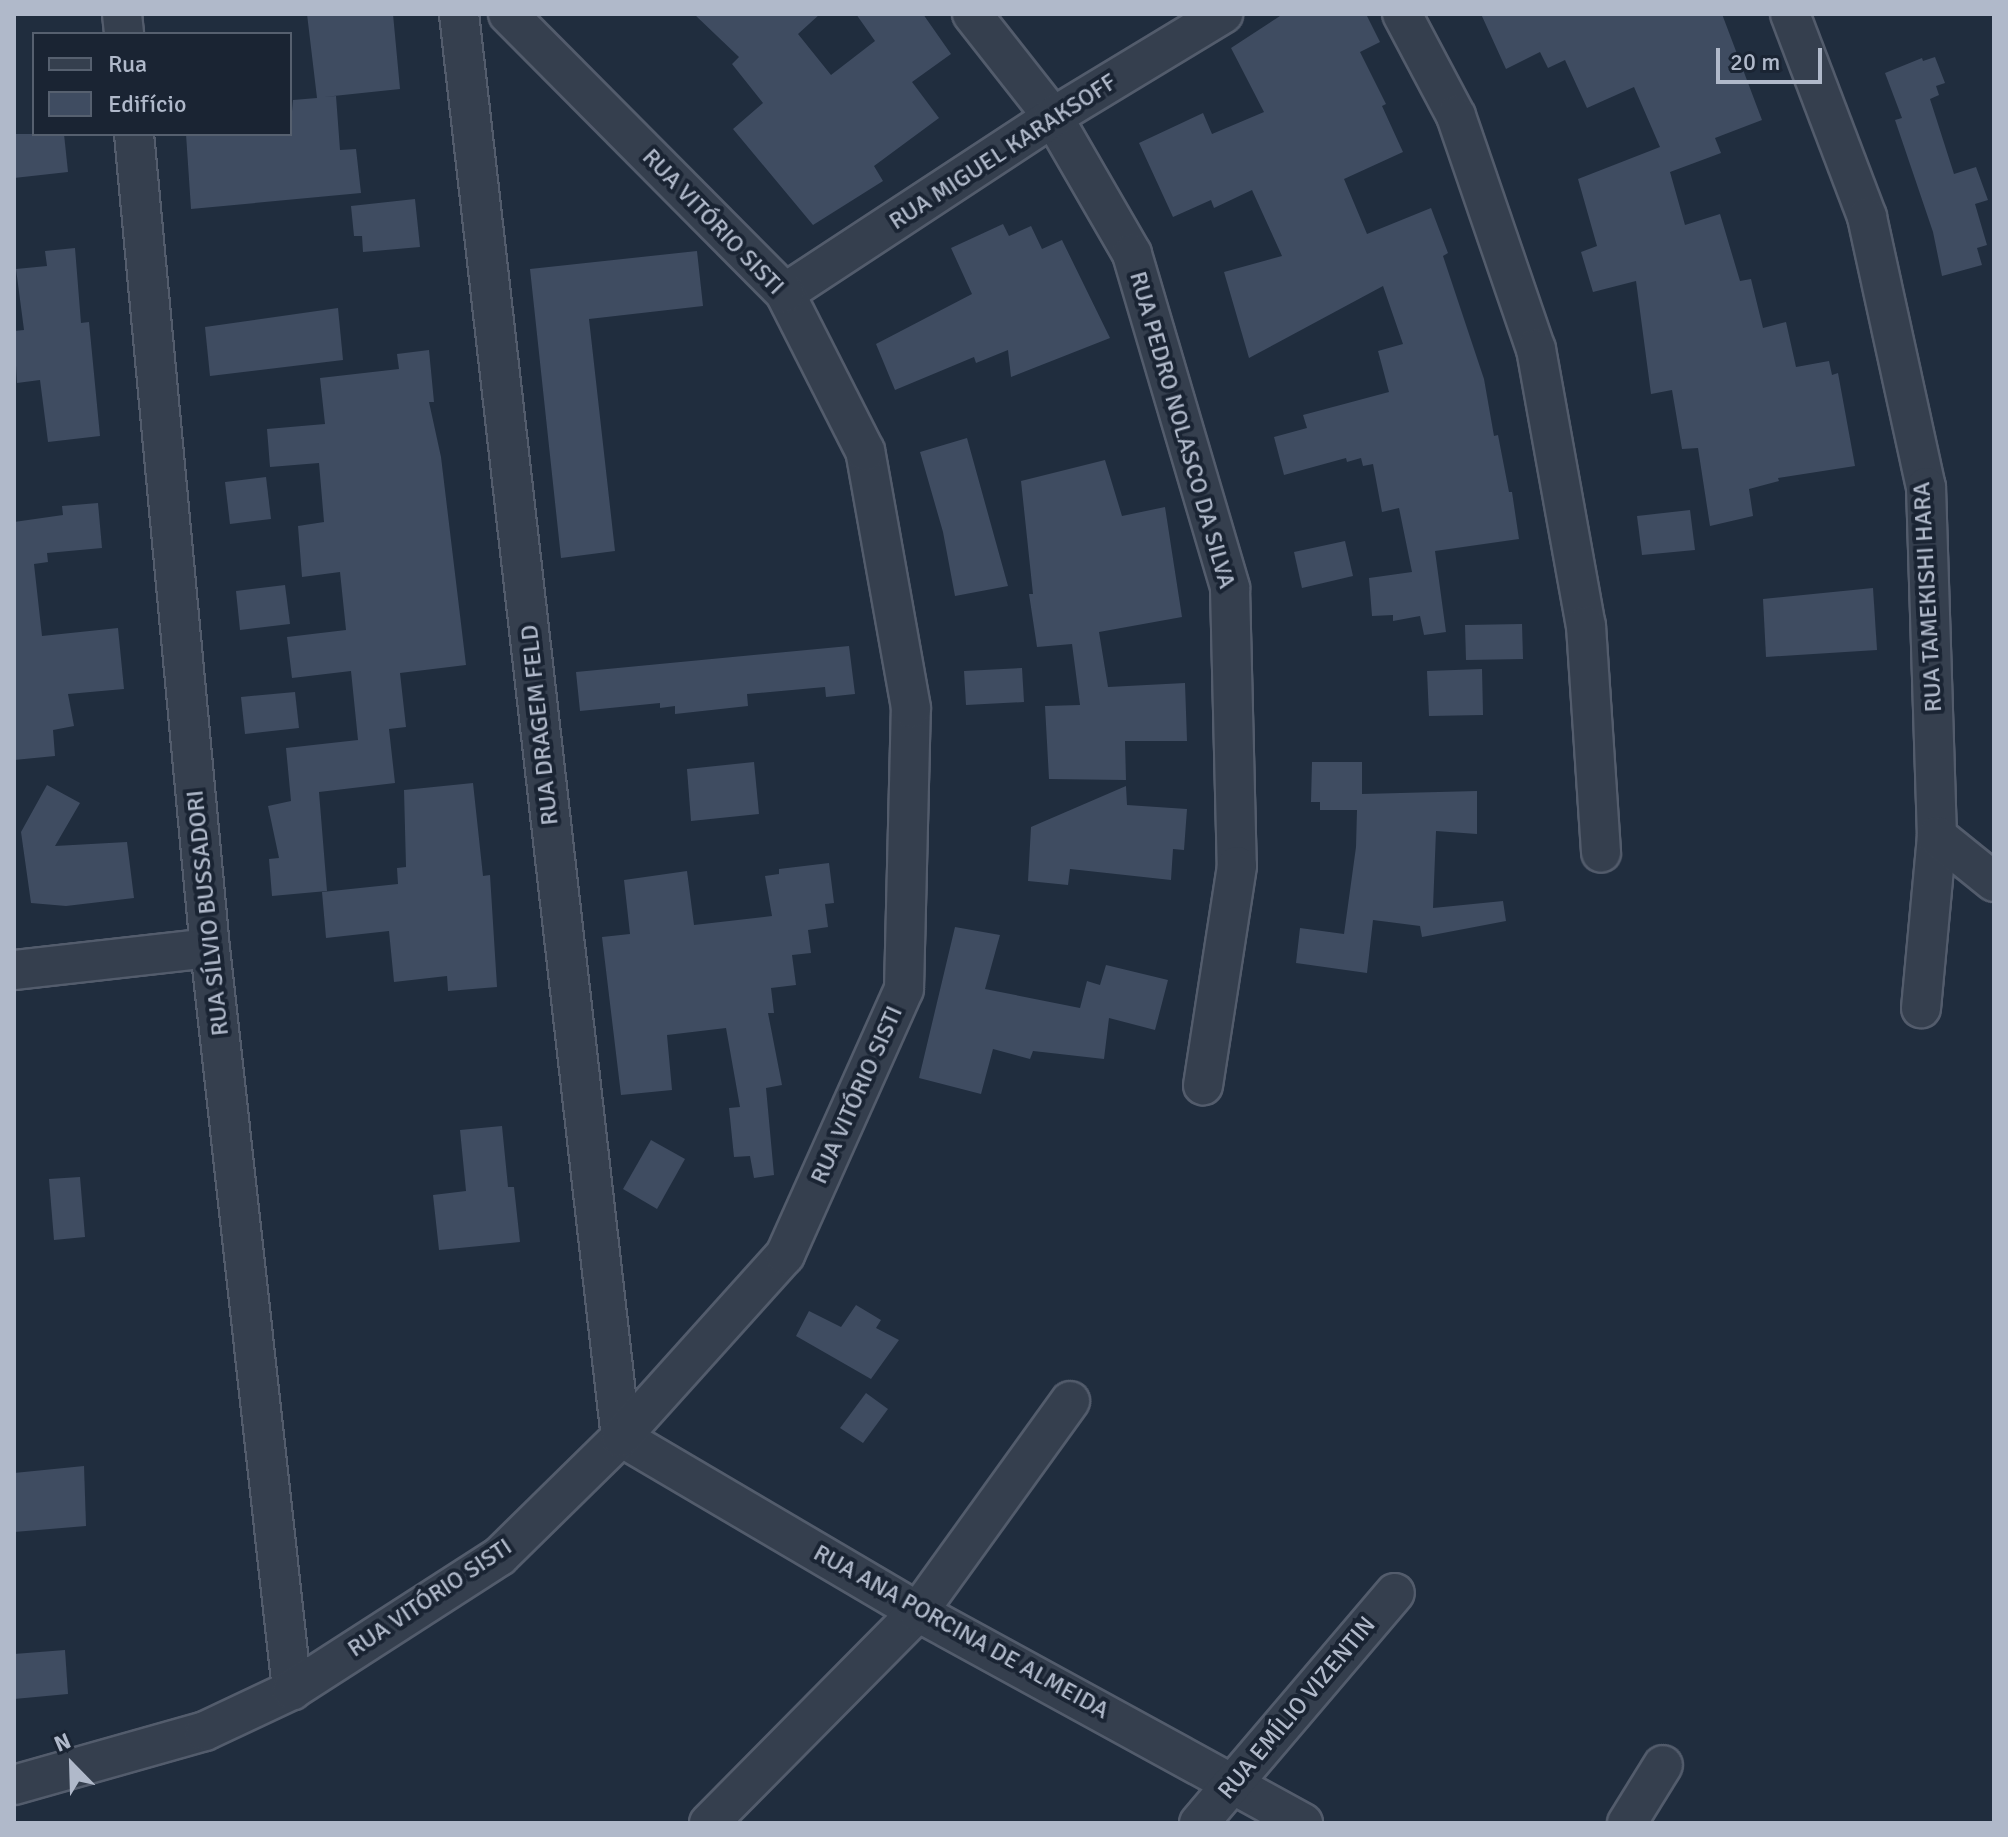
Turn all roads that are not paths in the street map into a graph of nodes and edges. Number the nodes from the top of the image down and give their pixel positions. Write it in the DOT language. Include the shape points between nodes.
graph roads {
  1 [pos="459,14"];
  2 [pos="508,14"];
  3 [pos="972,14"];
  4 [pos="1223,14"];
  5 [pos="1402,14"];
  6 [pos="1790,14"];
  7 [pos="1053,117"];
  8 [pos="134,136"];
  9 [pos="785,293"];
  10 [pos="1937,836"];
  11 [pos="1601,853"];
  12 [pos="1994,882"];
  13 [pos="210,948"];
  14 [pos="14,970"];
  15 [pos="1921,1008"];
  16 [pos="1203,1085"];
  17 [pos="1070,1401"];
  18 [pos="621,1437"];
  19 [pos="1395,1593"];
  20 [pos="918,1612"];
  21 [pos="292,1690"];
  22 [pos="1663,1765"];
  23 [pos="1234,1783"];
  24 [pos="14,1785"];
  25 [pos="709,1823"];
  26 [pos="1199,1823"];
  27 [pos="1303,1823"];
  28 [pos="1627,1823"];
  1 -- 18 [label="street, RUA DRAGEM FELD"];
  2 -- 9 [label="street, RUA VITÓRIO SISTI"];
  3 -- 7 [label="street, RUA PEDRO NOLASCO DA SILVA"];
  4 -- 7 [label="street, RUA MIGUEL KARAKSOFF"];
  5 -- 11 [label="street" via="1456,116 1536,349 1586,626"];
  6 -- 10 [label="street, RUA TAMEKISHI HARA" via="1867,217 1926,487"];
  7 -- 9 [label="street, RUA MIGUEL KARAKSOFF"];
  7 -- 16 [label="street, RUA PEDRO NOLASCO DA SILVA" via="1132,254 1230,588 1237,866"];
  8 -- 13 [label="street, RUA SÍLVIO BUSSADORI"];
  9 -- 18 [label="street, RUA VITÓRIO SISTI" via="865,451 909,693 904,989 785,1255"];
  10 -- 12 [label="street"];
  10 -- 15 [label="street, RUA TAMEKISHI HARA"];
  13 -- 14 [label="street"];
  13 -- 21 [label="street, RUA SÍLVIO BUSSADORI"];
  17 -- 20 [label="street"];
  18 -- 20 [label="street, RUA ANA PORCINA DE ALMEIDA"];
  18 -- 21 [label="street, RUA VITÓRIO SISTI" via="500,1556"];
  19 -- 23 [label="street, RUA EMÍLIO VIZENTIN"];
  20 -- 23 [label="street, RUA ANA PORCINA DE ALMEIDA"];
  20 -- 25 [label="street"];
  21 -- 24 [label="street, RUA VITÓRIO SISTI" via="205,1731"];
  22 -- 28 [label="street"];
  23 -- 26 [label="street, RUA EMÍLIO VIZENTIN"];
  23 -- 27 [label="street, RUA ANA PORCINA DE ALMEIDA"];
}
